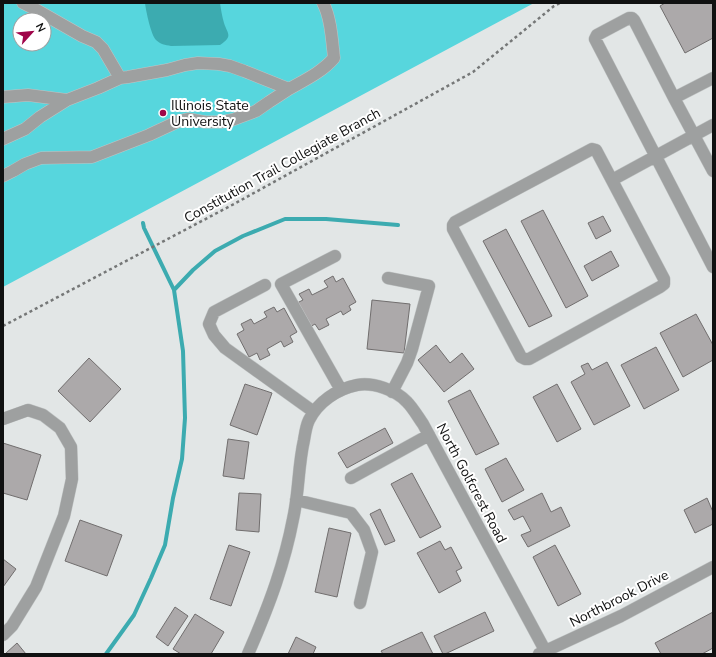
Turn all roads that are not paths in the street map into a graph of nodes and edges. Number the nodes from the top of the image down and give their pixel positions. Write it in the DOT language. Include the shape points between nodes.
graph roads {
  1 [pos="23,3"];
  2 [pos="323,3"];
  3 [pos="124,77"];
  4 [pos="712,82"];
  5 [pos="289,89"];
  6 [pos="3,97"];
  7 [pos="674,98"];
  8 [pos="67,100"];
  9 [pos="713,125"];
  10 [pos="694,136"];
  11 [pos="3,139"];
  12 [pos="656,156"];
  13 [pos="713,171"];
  14 [pos="3,176"];
  15 [pos="612,180"];
  16 [pos="335,256"];
  17 [pos="713,267"];
  18 [pos="388,278"];
  19 [pos="265,284"];
  20 [pos="337,392"];
  21 [pos="392,392"];
  22 [pos="314,412"];
  23 [pos="3,419"];
  24 [pos="429,435"];
  25 [pos="351,478"];
  26 [pos="296,500"];
  27 [pos="713,567"];
  28 [pos="360,604"];
  29 [pos="3,635"];
  30 [pos="560,650"];
  31 [pos="543,653"];
  32 [pos="248,654"];
  1 -- 3 [label="street" via="96,42"];
  2 -- 5 [label="street" via="329,22 334,58 310,78"];
  3 -- 5 [label="street" via="198,63 219,64"];
  3 -- 8 [label="street"];
  4 -- 7 [label="street"];
  5 -- 14 [label="street" via="256,111 232,120 179,121 92,157 41,158"];
  6 -- 8 [label="street" via="28,95"];
  7 -- 10 [label="street"];
  7 -- 12 [label="street" via="632,18 596,35 595,39"];
  8 -- 11 [label="street" via="25,129"];
  9 -- 10 [label="street"];
  10 -- 12 [label="street"];
  10 -- 13 [label="street"];
  12 -- 15 [label="street"];
  12 -- 17 [label="street"];
  15 -- 15 [label="street" via="664,279 664,284 525,359 521,357 453,225 592,149 596,150"];
  16 -- 20 [label="street" via="281,284"];
  18 -- 21 [label="street" via="429,286 412,349"];
  19 -- 22 [label="street" via="214,312 209,324 225,348"];
  20 -- 21 [label="street, North Golfcrest Road" via="357,385 369,385"];
  20 -- 22 [label="street" via="323,401"];
  21 -- 24 [label="street, North Golfcrest Road" via="406,401"];
  22 -- 26 [label="street" via="309,420 301,452"];
  23 -- 29 [label="street" via="28,410 43,415 60,428 71,447 72,479 64,516 36,587 12,626"];
  24 -- 25 [label="street"];
  24 -- 31 [label="street, North Golfcrest Road"];
  26 -- 28 [label="street" via="351,513 364,530 372,552"];
  26 -- 32 [label="street" via="294,518 276,584"];
  27 -- 30 [label="street, Northbrook Drive"];
  30 -- 31 [label="street, Northbrook Drive"];
}
